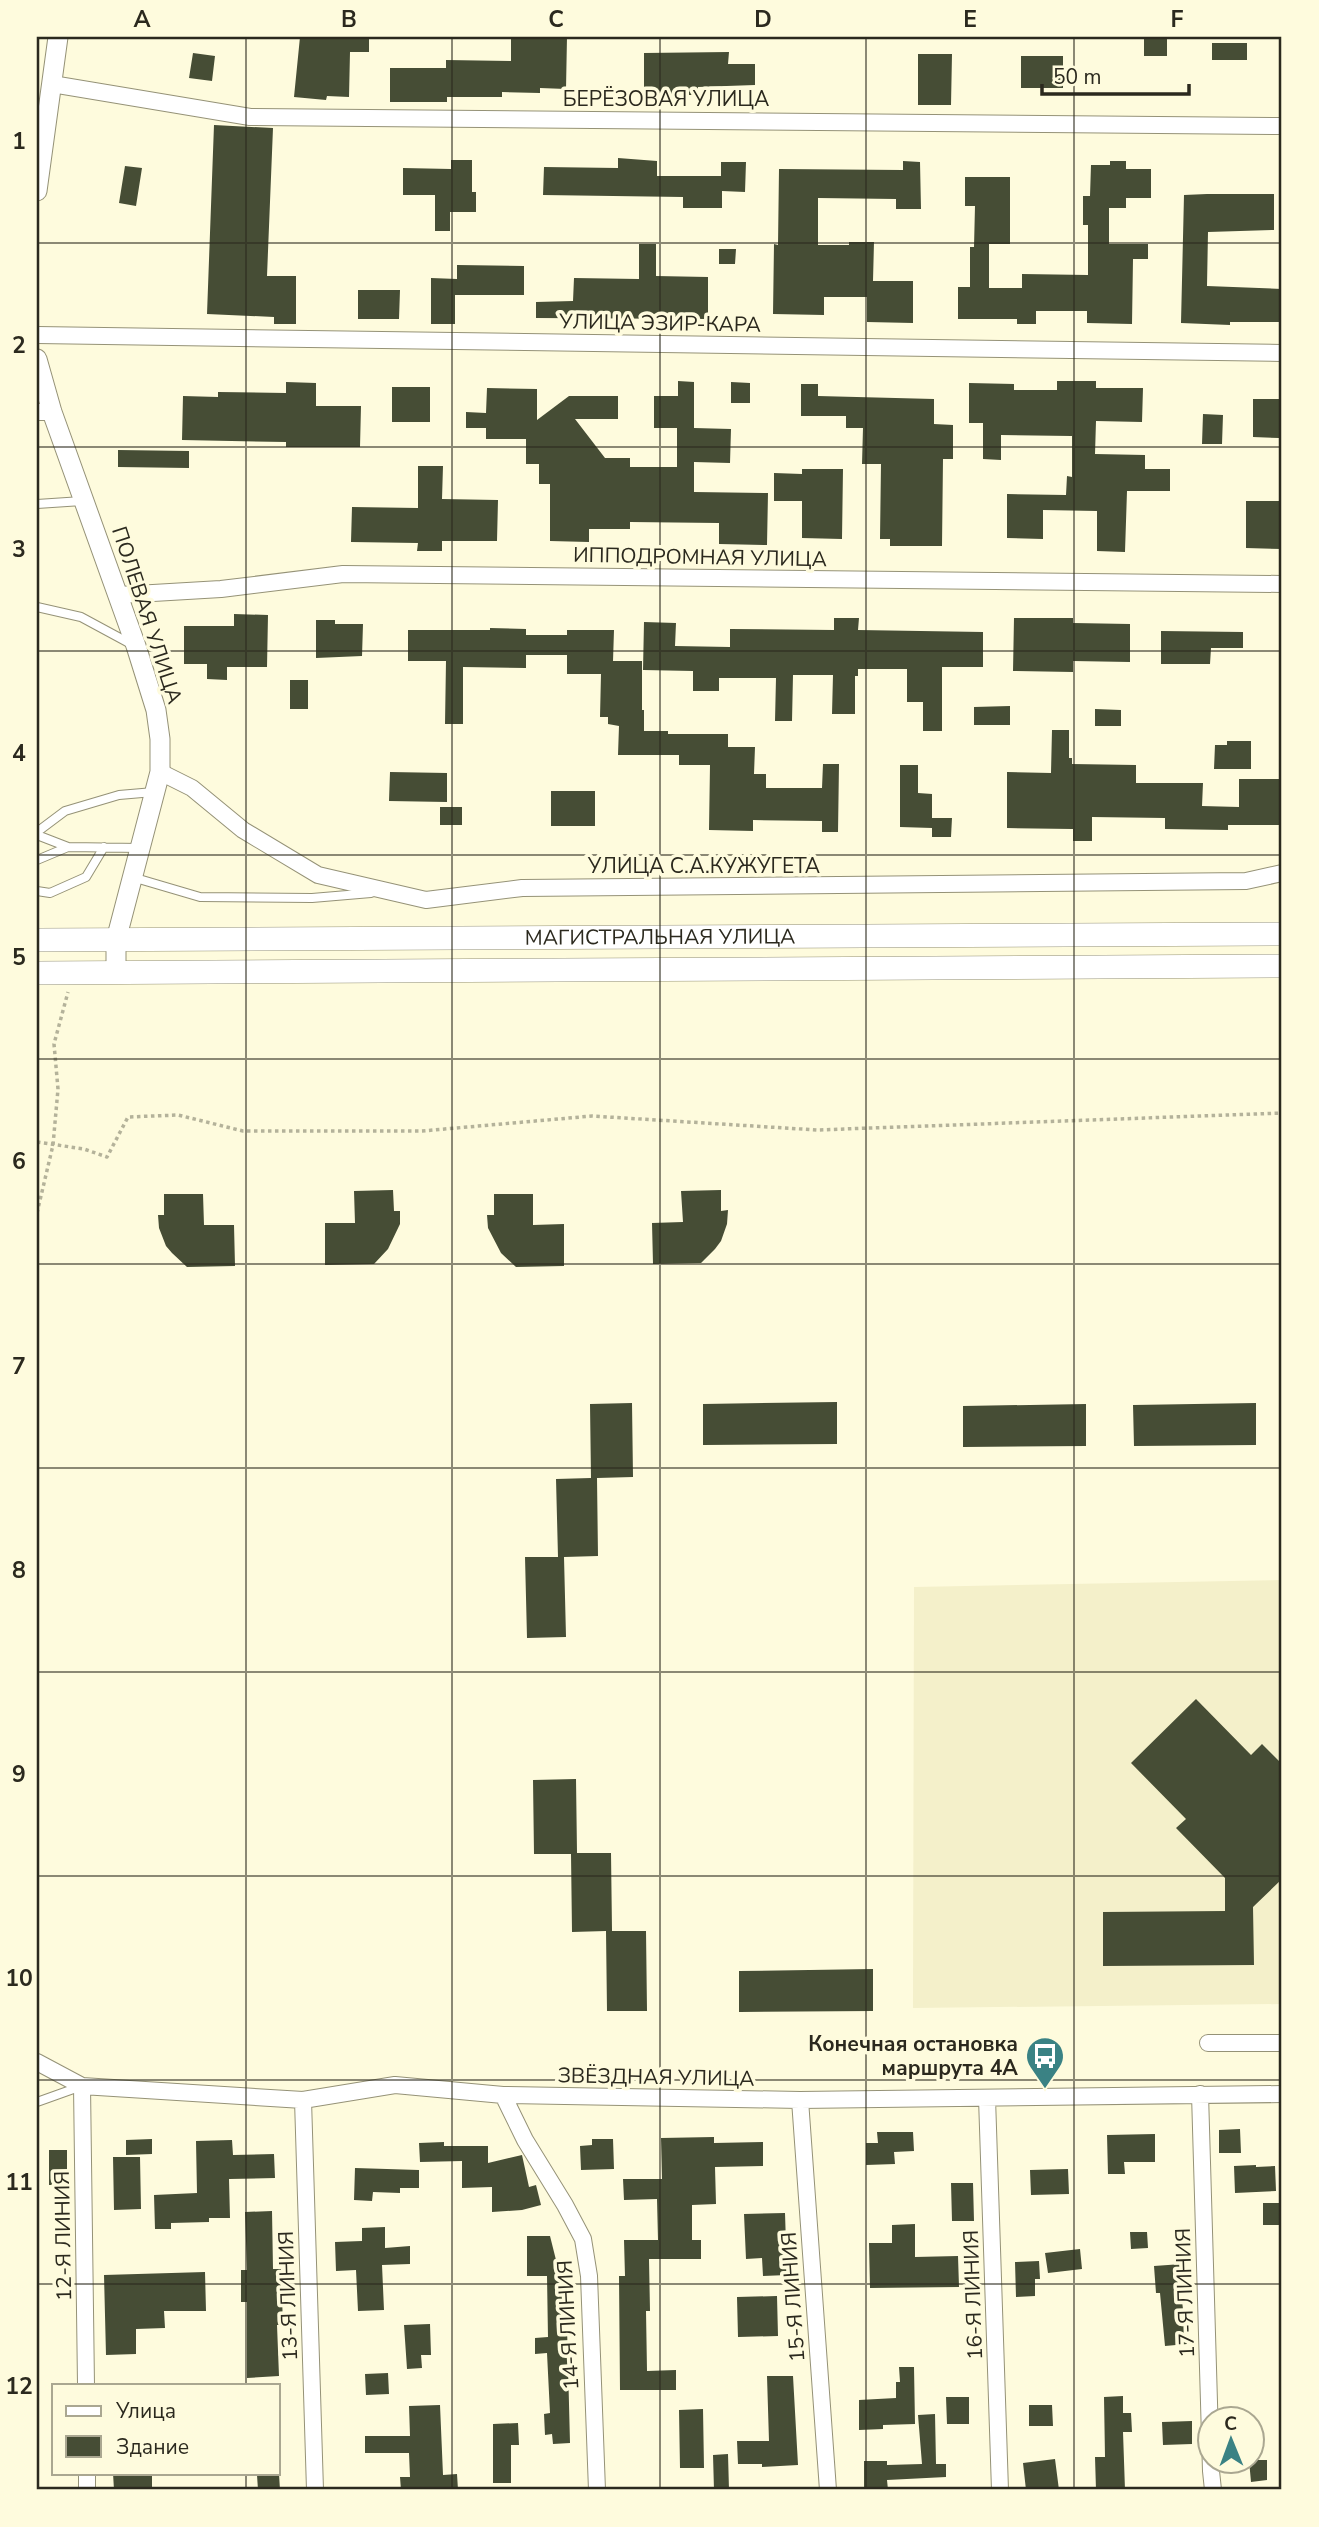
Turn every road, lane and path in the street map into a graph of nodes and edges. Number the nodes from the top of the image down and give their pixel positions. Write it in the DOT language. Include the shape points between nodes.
graph roads {
  1 [pos="58,37"];
  2 [pos="52,84"];
  3 [pos="42,120"];
  4 [pos="1282,126"];
  5 [pos="37,191"];
  6 [pos="37,335"];
  7 [pos="1282,353"];
  8 [pos="37,359"];
  9 [pos="45,412"];
  10 [pos="85,501"];
  11 [pos="37,504"];
  12 [pos="1282,583"];
  13 [pos="118,595"];
  14 [pos="37,607"];
  15 [pos="136,646"];
  16 [pos="160,772"];
  17 [pos="155,792"];
  18 [pos="37,834"];
  19 [pos="68,847"];
  20 [pos="104,847"];
  21 [pos="140,848"];
  22 [pos="37,860"];
  23 [pos="1282,873"];
  24 [pos="132,877"];
  25 [pos="37,891"];
  26 [pos="388,891"];
  27 [pos="1282,933"];
  28 [pos="37,940"];
  29 [pos="116,940"];
  30 [pos="1282,966"];
  31 [pos="116,972"];
  32 [pos="37,973"];
  33 [pos="73,973"];
  34 [pos="1282,1113"];
  35 [pos="37,1142"];
  36 [pos="53,1145"];
  37 [pos="37,1213"];
  38 [pos="1209,2043"];
  39 [pos="1282,2043"];
  40 [pos="37,2062"];
  41 [pos="82,2086"];
  42 [pos="1200,2094"];
  43 [pos="1282,2094"];
  44 [pos="503,2095"];
  45 [pos="987,2098"];
  46 [pos="303,2100"];
  47 [pos="800,2100"];
  48 [pos="37,2102"];
  49 [pos="86,2384"];
  50 [pos="315,2490"];
  51 [pos="597,2490"];
  52 [pos="828,2490"];
  53 [pos="1000,2490"];
  54 [pos="1213,2490"];
  1 -- 2 [label="street"];
  2 -- 3 [label="street"];
  2 -- 4 [label="street, БЕРЁЗОВАЯ УЛИЦА" via="250,117"];
  3 -- 5 [label="street"];
  6 -- 7 [label="street, УЛИЦА ЭЗИР-КАРА"];
  8 -- 9 [label="street, ПОЛЕВАЯ УЛИЦА"];
  9 -- 10 [label="street, ПОЛЕВАЯ УЛИЦА"];
  10 -- 11 [label="lane"];
  10 -- 13 [label="street, ПОЛЕВАЯ УЛИЦА"];
  12 -- 13 [label="street, ИППОДРОМНАЯ УЛИЦА" via="343,574 221,589"];
  13 -- 15 [label="street, ПОЛЕВАЯ УЛИЦА"];
  14 -- 15 [label="lane" via="80,617"];
  15 -- 16 [label="street, ПОЛЕВАЯ УЛИЦА" via="156,710"];
  16 -- 17 [label="street, ПОЛЕВАЯ УЛИЦА"];
  16 -- 26 [label="street, УЛИЦА С.А.КУЖУГЕТА" via="192,788 243,830 318,875"];
  17 -- 18 [label="lane" via="119,796 65,811"];
  17 -- 21 [label="street, ПОЛЕВАЯ УЛИЦА"];
  18 -- 19 [label="lane"];
  19 -- 20 [label="lane"];
  19 -- 22 [label="lane"];
  20 -- 21 [label="lane"];
  20 -- 25 [label="lane" via="86,877 50,892"];
  21 -- 24 [label="street, ПОЛЕВАЯ УЛИЦА"];
  23 -- 26 [label="street, УЛИЦА С.А.КУЖУГЕТА" via="1246,881 522,888 426,900"];
  24 -- 26 [label="lane" via="200,897 312,898"];
  24 -- 29 [label="street, ПОЛЕВАЯ УЛИЦА"];
  27 -- 29 [label="main road, МАГИСТРАЛЬНАЯ УЛИЦА"];
  28 -- 29 [label="main road, МАГИСТРАЛЬНАЯ УЛИЦА"];
  29 -- 31 [label="street, ПОЛЕВАЯ УЛИЦА"];
  30 -- 31 [label="main road, МАГИСТРАЛЬНАЯ УЛИЦА"];
  31 -- 33 [label="main road, МАГИСТРАЛЬНАЯ УЛИЦА"];
  32 -- 33 [label="main road, МАГИСТРАЛЬНАЯ УЛИЦА"];
  33 -- 36 [label="path" via="54,1044 58,1089"];
  34 -- 36 [label="path" via="817,1130 592,1116 422,1131 243,1131 178,1115 128,1117 107,1157"];
  35 -- 36 [label="path"];
  36 -- 37 [label="path"];
  38 -- 39 [label="street"];
  40 -- 41 [label="street, ЗВЁЗДНАЯ УЛИЦА"];
  41 -- 46 [label="street, ЗВЁЗДНАЯ УЛИЦА"];
  41 -- 48 [label="lane"];
  41 -- 49 [label="street, 12-Я ЛИНИЯ"];
  42 -- 43 [label="street, ЗВЁЗДНАЯ УЛИЦА"];
  42 -- 45 [label="street, ЗВЁЗДНАЯ УЛИЦА"];
  42 -- 54 [label="street, 17-Я ЛИНИЯ"];
  44 -- 46 [label="street, ЗВЁЗДНАЯ УЛИЦА" via="395,2085"];
  44 -- 47 [label="street, ЗВЁЗДНАЯ УЛИЦА"];
  44 -- 51 [label="street, 14-Я ЛИНИЯ" via="583,2239 589,2276"];
  45 -- 47 [label="street, ЗВЁЗДНАЯ УЛИЦА"];
  45 -- 53 [label="street, 16-Я ЛИНИЯ"];
  46 -- 50 [label="street, 13-Я ЛИНИЯ"];
  47 -- 52 [label="street, 15-Я ЛИНИЯ"];
}
